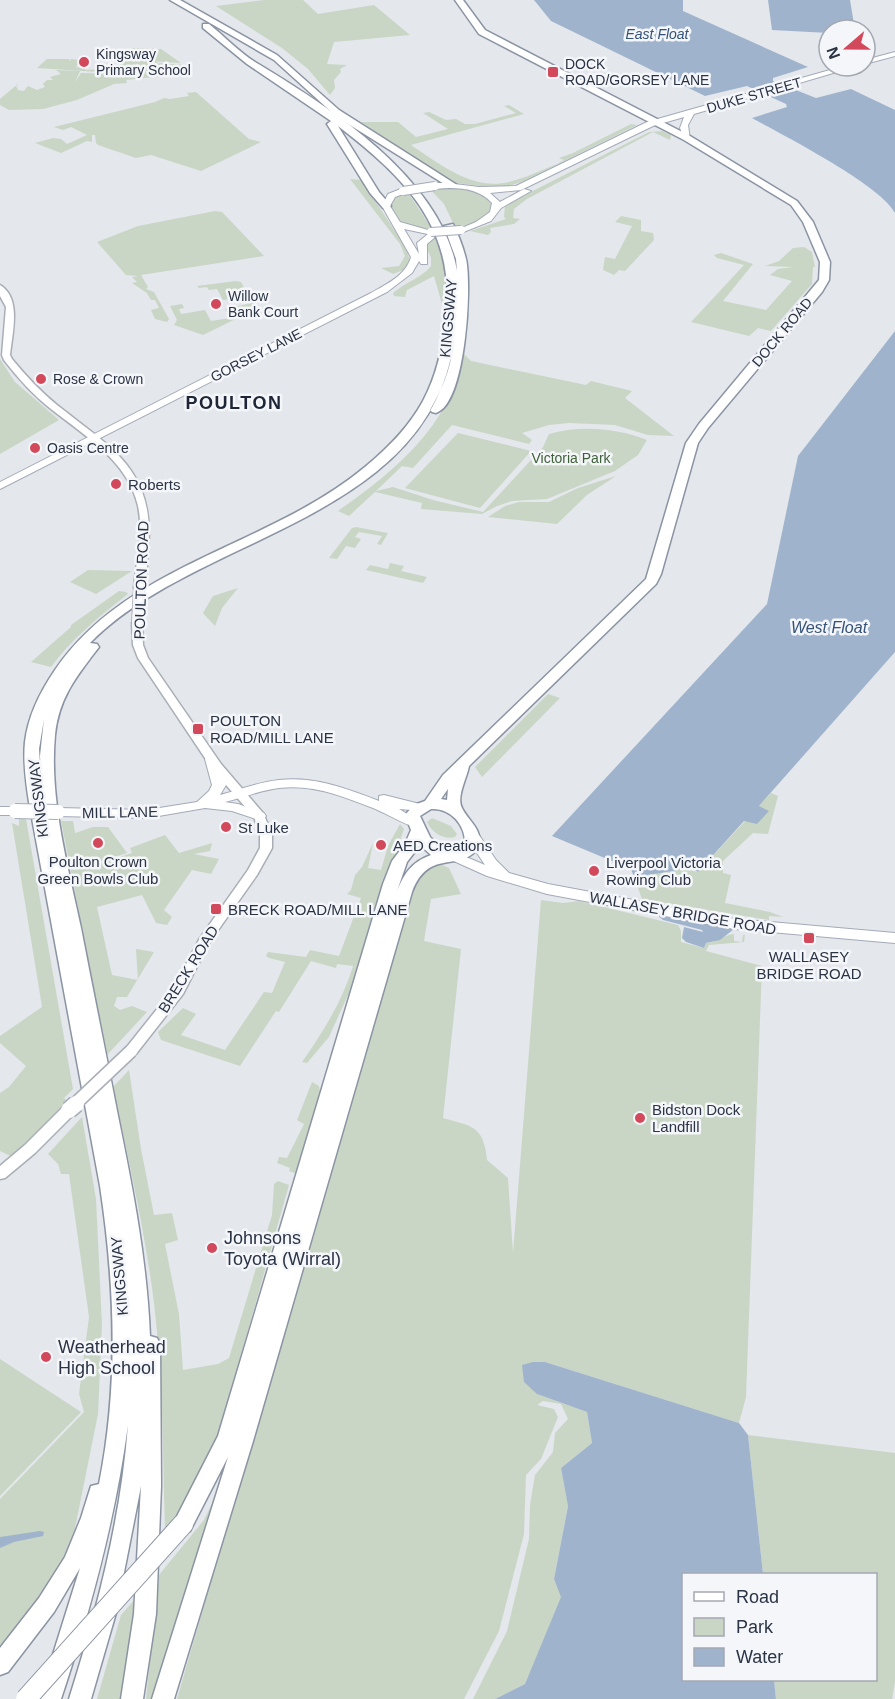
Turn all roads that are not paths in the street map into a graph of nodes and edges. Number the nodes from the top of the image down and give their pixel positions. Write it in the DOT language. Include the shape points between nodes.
graph roads {
  1 [pos="166,0"];
  2 [pos="174,0"];
  3 [pos="459,0"];
  4 [pos="895,54"];
  5 [pos="877,59"];
  6 [pos="817,77"];
  7 [pos="327,110"];
  8 [pos="690,114"];
  9 [pos="644,115"];
  10 [pos="674,117"];
  11 [pos="660,123"];
  12 [pos="646,128"];
  13 [pos="682,135"];
  14 [pos="452,186"];
  15 [pos="477,190"];
  16 [pos="386,206"];
  17 [pos="497,207"];
  18 [pos="397,224"];
  19 [pos="431,234"];
  20 [pos="387,287"];
  21 [pos="0,288"];
  22 [pos="93,438"];
  23 [pos="0,486"];
  24 [pos="211,759"];
  25 [pos="463,764"];
  26 [pos="238,794"];
  27 [pos="196,806"];
  28 [pos="424,806"];
  29 [pos="454,809"];
  30 [pos="0,811"];
  31 [pos="259,816"];
  32 [pos="417,827"];
  33 [pos="474,838"];
  34 [pos="449,856"];
  35 [pos="508,878"];
  36 [pos="895,938"];
  37 [pos="0,1174"];
  38 [pos="118,1252"];
  39 [pos="137,1264"];
  40 [pos="0,1665"];
  41 [pos="27,1699"];
  42 [pos="50,1699"];
  43 [pos="80,1699"];
  44 [pos="132,1699"];
  45 [pos="163,1699"];
  1 -- 7 [label="highway, KINGSWAY" via="196,17 252,63"];
  2 -- 7 [label="highway, KINGSWAY" via="276,58"];
  3 -- 9 [label="highway, DOCK ROAD" via="482,32"];
  4 -- 5 [label="main road"];
  6 -- 8 [label="main road, DUKE STREET"];
  7 -- 14 [label="highway"];
  7 -- 16 [label="highway"];
  7 -- 38 [label="highway, KINGSWAY" via="402,177 427,208 444,238 453,285 440,381 416,423 367,473 315,509 153,589 91,633 71,655 48,692 32,746 41,832"];
  7 -- 39 [label="highway, KINGSWAY" via="420,184 454,238 464,288 457,361 450,386 418,436 397,459 351,495 303,524 170,587 121,619 86,652 72,672 47,730 46,770 54,831"];
  8 -- 10 [label="main road, DUKE STREET"];
  8 -- 11 [label="main road, DUKE STREET"];
  8 -- 13 [label="main road"];
  9 -- 10 [label="main road"];
  9 -- 11 [label="highway, DOCK ROAD"];
  9 -- 12 [label="main road"];
  10 -- 11 [label="main road, DUKE STREET"];
  11 -- 12 [label="main road"];
  11 -- 13 [label="highway, DOCK ROAD"];
  12 -- 13 [label="main road"];
  12 -- 15 [label="main road" via="518,188"];
  12 -- 17 [label="main road"];
  13 -- 25 [label="highway, DOCK ROAD" via="775,189 803,213 819,242 825,262 824,280 692,443 651,581"];
  14 -- 15 [label="main road"];
  14 -- 16 [label="main road, bridge" via="403,191 392,195"];
  15 -- 17 [label="main road" via="490,196"];
  16 -- 18 [label="main road"];
  17 -- 19 [label="main road, bridge" via="487,222"];
  18 -- 19 [label="main road"];
  18 -- 20 [label="main road, GORSEY LANE" via="416,261 408,273"];
  19 -- 20 [label="main road, GORSEY LANE" via="422,243 425,261 417,275"];
  20 -- 22 [label="main road, GORSEY LANE"];
  21 -- 22 [label="main road, POULTON ROAD" via="10,307 8,360 39,394"];
  22 -- 23 [label="main road, GORSEY LANE"];
  22 -- 24 [label="main road, POULTON ROAD, bridge" via="119,462 139,491 143,507 138,645"];
  24 -- 26 [label="main road, POULTON ROAD"];
  24 -- 27 [label="main road" via="219,786"];
  25 -- 28 [label="highway, DOCK ROAD"];
  25 -- 29 [label="highway, DOCK ROAD" via="454,792"];
  26 -- 27 [label="main road, MILL LANE"];
  26 -- 28 [label="main road" via="247,785 278,777 317,776 400,805"];
  26 -- 31 [label="main road, BRECK ROAD"];
  26 -- 32 [label="main road" via="277,784 319,784 402,815"];
  27 -- 30 [label="main road, MILL LANE, bridge" via="147,814"];
  27 -- 31 [label="main road" via="233,807"];
  28 -- 29 [label="highway" via="442,804"];
  28 -- 32 [label="highway" via="412,815"];
  29 -- 33 [label="highway"];
  31 -- 37 [label="main road, BRECK ROAD, bridge" via="266,848 214,925 178,991 131,1051"];
  32 -- 34 [label="highway" via="429,847"];
  32 -- 41 [label="highway, bridge" via="412,846 400,861 391,884 228,1437 183,1524"];
  33 -- 34 [label="highway" via="468,850"];
  33 -- 35 [label="main road" via="491,863"];
  34 -- 35 [label="main road, WALLASEY BRIDGE ROAD"];
  34 -- 45 [label="highway" via="417,867 407,885"];
  35 -- 36 [label="main road, WALLASEY BRIDGE ROAD" via="547,889 735,924"];
  38 -- 40 [label="highway" via="112,1394 94,1508 83,1544 64,1581"];
  38 -- 42 [label="highway, KINGSWAY" via="124,1336 113,1471 76,1626"];
  39 -- 43 [label="highway, KINGSWAY" via="139,1404 118,1558"];
  39 -- 44 [label="highway" via="151,1350 151,1486 145,1614"];
}
